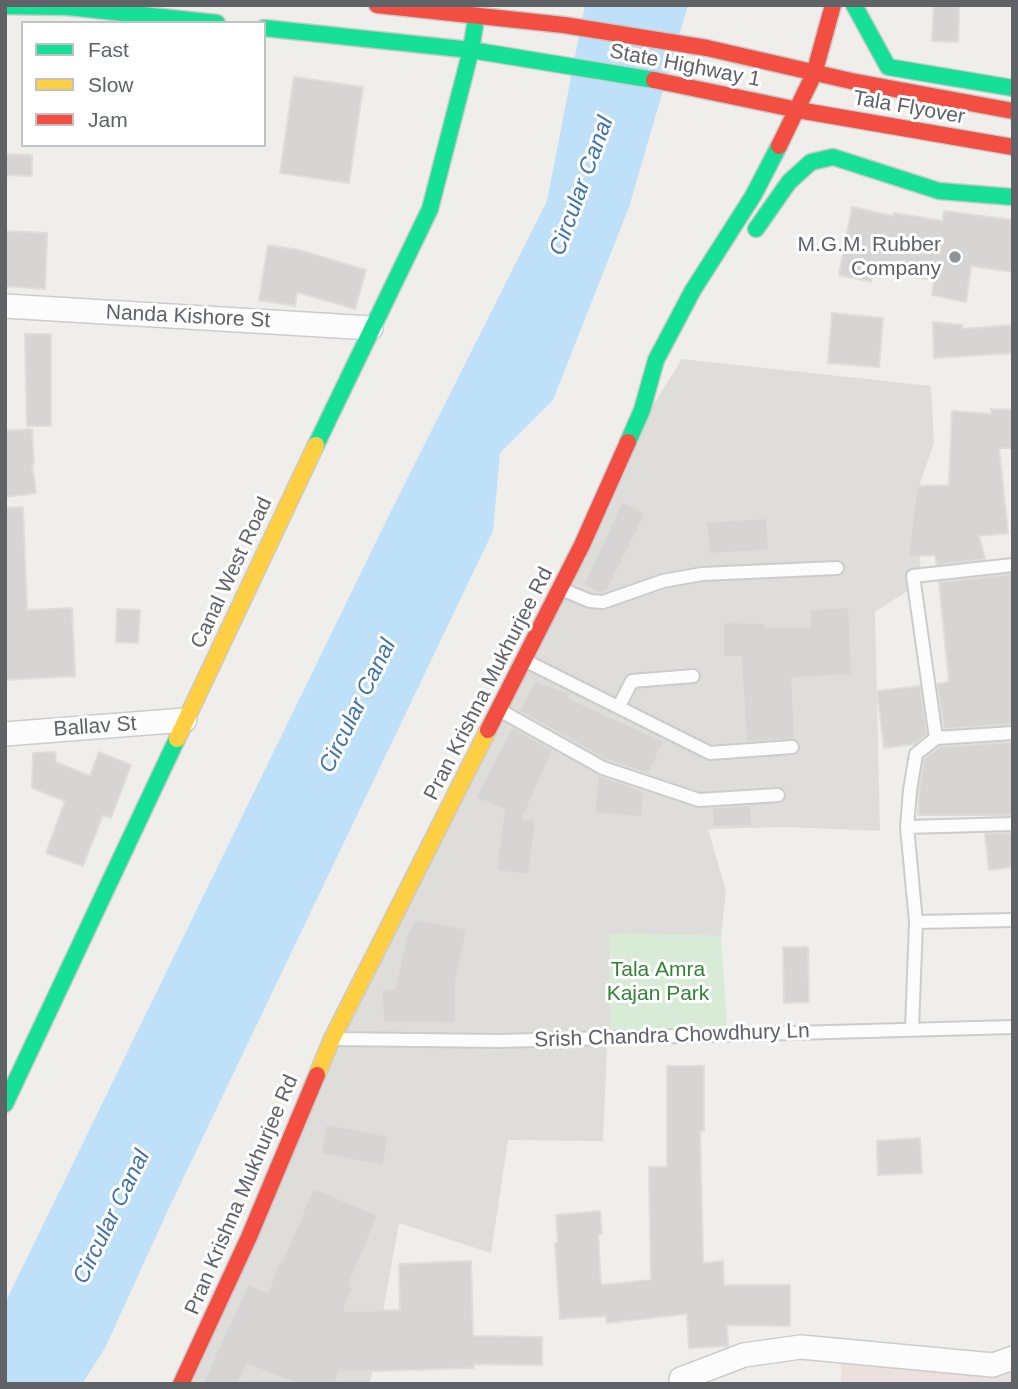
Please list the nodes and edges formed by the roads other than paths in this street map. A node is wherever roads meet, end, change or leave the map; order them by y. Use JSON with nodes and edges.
{"nodes":[{"id":1,"x":377,"y":5,"type":"edge"},
{"id":2,"x":833,"y":5,"type":"edge"},
{"id":3,"x":854,"y":5,"type":"edge"},
{"id":4,"x":5,"y":6,"type":"edge"},
{"id":5,"x":46,"y":6,"type":"edge"},
{"id":6,"x":477,"y":10,"type":"edge"},
{"id":7,"x":197,"y":21,"type":"edge"},
{"id":8,"x":266,"y":28,"type":"edge"},
{"id":9,"x":471,"y":50,"type":"junction"},
{"id":10,"x":814,"y":74,"type":"junction"},
{"id":11,"x":1013,"y":88,"type":"edge"},
{"id":12,"x":798,"y":110,"type":"junction"},
{"id":13,"x":1013,"y":111,"type":"edge"},
{"id":14,"x":1013,"y":147,"type":"edge"},
{"id":15,"x":1013,"y":197,"type":"edge"},
{"id":16,"x":745,"y":246,"type":"dead end"},
{"id":17,"x":721,"y":273,"type":"dead end"},
{"id":18,"x":693,"y":290,"type":"junction"},
{"id":19,"x":5,"y":306,"type":"edge"},
{"id":20,"x":371,"y":328,"type":"junction"},
{"id":21,"x":1013,"y":565,"type":"edge"},
{"id":22,"x":837,"y":568,"type":"dead end"},
{"id":23,"x":560,"y":589,"type":"junction"},
{"id":24,"x":524,"y":660,"type":"junction"},
{"id":25,"x":693,"y":676,"type":"dead end"},
{"id":26,"x":619,"y":706,"type":"junction"},
{"id":27,"x":499,"y":709,"type":"junction"},
{"id":28,"x":185,"y":720,"type":"junction"},
{"id":29,"x":1013,"y":733,"type":"edge"},
{"id":30,"x":5,"y":734,"type":"edge"},
{"id":31,"x":936,"y":738,"type":"junction"},
{"id":32,"x":792,"y":747,"type":"dead end"},
{"id":33,"x":778,"y":795,"type":"dead end"},
{"id":34,"x":1013,"y":824,"type":"edge"},
{"id":35,"x":907,"y":827,"type":"junction"},
{"id":36,"x":1013,"y":920,"type":"edge"},
{"id":37,"x":916,"y":922,"type":"junction"},
{"id":38,"x":1013,"y":1027,"type":"edge"},
{"id":39,"x":912,"y":1029,"type":"junction"},
{"id":40,"x":332,"y":1039,"type":"junction"},
{"id":41,"x":5,"y":1104,"type":"edge"},
{"id":42,"x":1013,"y":1358,"type":"edge"},
{"id":43,"x":181,"y":1384,"type":"edge"},
{"id":44,"x":681,"y":1384,"type":"edge"}],
"edges":[{"from":1,"to":6,"type":"main road","name":"State Highway 1"},
{"from":2,"to":10,"type":"main road","name":"Pran Krishna Mukhurjee Rd"},
{"from":3,"to":11,"type":"main road"},
{"from":4,"to":5,"type":"main road"},
{"from":5,"to":7,"type":"main road"},
{"from":6,"to":9,"type":"main road","name":"Canal West Road"},
{"from":6,"to":10,"type":"main road","name":"State Highway 1"},
{"from":8,"to":9,"type":"main road","name":"State Highway 1"},
{"from":9,"to":12,"type":"main road","name":"State Highway 1"},
{"from":9,"to":20,"type":"main road","name":"Canal West Road"},
{"from":10,"to":12,"type":"main road","name":"Pran Krishna Mukhurjee Rd"},
{"from":10,"to":13,"type":"main road","name":"Tala Flyover"},
{"from":12,"to":14,"type":"main road","name":"Tala Flyover"},
{"from":12,"to":18,"type":"main road","name":"Pran Krishna Mukhurjee Rd"},
{"from":15,"to":16,"type":"main road"},
{"from":17,"to":18,"type":"main road"},
{"from":18,"to":23,"type":"main road","name":"Pran Krishna Mukhurjee Rd"},
{"from":19,"to":20,"type":"street","name":"Nanda Kishore St"},
{"from":20,"to":28,"type":"main road","name":"Canal West Road"},
{"from":21,"to":31,"type":"lane"},
{"from":22,"to":23,"type":"lane"},
{"from":23,"to":24,"type":"main road","name":"Pran Krishna Mukhurjee Rd"},
{"from":24,"to":26,"type":"lane"},
{"from":24,"to":27,"type":"main road","name":"Pran Krishna Mukhurjee Rd"},
{"from":25,"to":26,"type":"lane"},
{"from":26,"to":32,"type":"lane"},
{"from":27,"to":33,"type":"lane"},
{"from":27,"to":40,"type":"main road","name":"Pran Krishna Mukhurjee Rd"},
{"from":28,"to":30,"type":"street","name":"Ballav St"},
{"from":28,"to":41,"type":"main road","name":"Canal West Road"},
{"from":29,"to":31,"type":"lane"},
{"from":31,"to":35,"type":"lane"},
{"from":34,"to":35,"type":"lane"},
{"from":35,"to":37,"type":"lane"},
{"from":36,"to":37,"type":"lane"},
{"from":37,"to":39,"type":"lane"},
{"from":38,"to":39,"type":"lane","name":"Srish Chandra Chowdhury Ln"},
{"from":39,"to":40,"type":"lane","name":"Srish Chandra Chowdhury Ln"},
{"from":40,"to":43,"type":"main road","name":"Pran Krishna Mukhurjee Rd"},
{"from":42,"to":44,"type":"street"}]}
